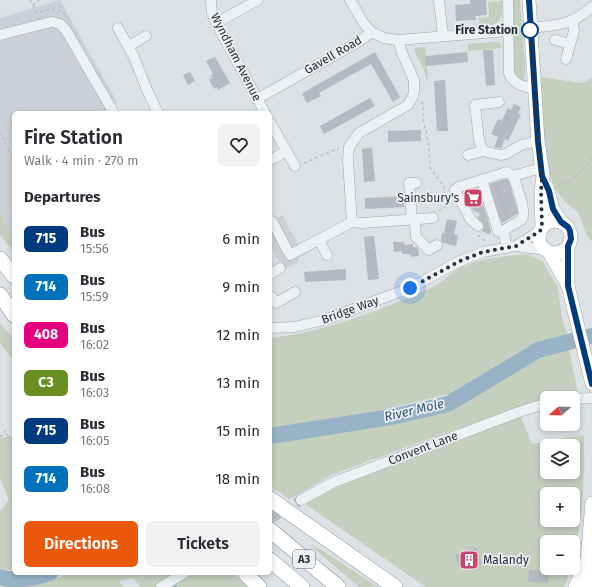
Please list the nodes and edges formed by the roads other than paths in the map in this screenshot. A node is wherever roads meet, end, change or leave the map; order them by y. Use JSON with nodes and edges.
{"nodes":[{"id":1,"x":211,"y":0,"type":"edge"},
{"id":2,"x":258,"y":0,"type":"edge"},
{"id":3,"x":350,"y":0,"type":"edge"},
{"id":4,"x":439,"y":0,"type":"edge"},
{"id":5,"x":508,"y":0,"type":"edge"},
{"id":6,"x":529,"y":0,"type":"edge"},
{"id":7,"x":592,"y":7,"type":"edge"},
{"id":8,"x":573,"y":21,"type":"junction"},
{"id":9,"x":216,"y":23,"type":"junction"},
{"id":10,"x":118,"y":28,"type":"dead end"},
{"id":11,"x":530,"y":28,"type":"junction"},
{"id":12,"x":508,"y":31,"type":"junction"},
{"id":13,"x":371,"y":32,"type":"junction"},
{"id":14,"x":0,"y":35,"type":"edge"},
{"id":15,"x":146,"y":36,"type":"dead end"},
{"id":16,"x":443,"y":36,"type":"junction"},
{"id":17,"x":398,"y":40,"type":"junction"},
{"id":18,"x":555,"y":40,"type":"dead end"},
{"id":19,"x":570,"y":44,"type":"junction"},
{"id":20,"x":129,"y":46,"type":"junction"},
{"id":21,"x":566,"y":59,"type":"dead end"},
{"id":22,"x":534,"y":88,"type":"junction"},
{"id":23,"x":257,"y":99,"type":"junction"},
{"id":24,"x":498,"y":102,"type":"dead end"},
{"id":25,"x":113,"y":111,"type":"edge"},
{"id":26,"x":157,"y":111,"type":"edge"},
{"id":27,"x":264,"y":111,"type":"edge"},
{"id":28,"x":272,"y":125,"type":"edge"},
{"id":29,"x":538,"y":141,"type":"junction"},
{"id":30,"x":287,"y":151,"type":"junction"},
{"id":31,"x":484,"y":151,"type":"junction"},
{"id":32,"x":468,"y":155,"type":"dead end"},
{"id":33,"x":272,"y":159,"type":"dead end"},
{"id":34,"x":295,"y":166,"type":"road end"},
{"id":35,"x":542,"y":172,"type":"junction"},
{"id":36,"x":482,"y":180,"type":"junction"},
{"id":37,"x":513,"y":182,"type":"junction"},
{"id":38,"x":416,"y":183,"type":"dead end"},
{"id":39,"x":433,"y":218,"type":"road end"},
{"id":40,"x":413,"y":220,"type":"junction"},
{"id":41,"x":272,"y":221,"type":"dead end"},
{"id":42,"x":352,"y":222,"type":"junction"},
{"id":43,"x":561,"y":222,"type":"junction"},
{"id":44,"x":477,"y":225,"type":"tunnel mouth"},
{"id":45,"x":541,"y":229,"type":"junction"},
{"id":46,"x":496,"y":230,"type":"junction"},
{"id":47,"x":319,"y":240,"type":"junction"},
{"id":48,"x":437,"y":245,"type":"dead end"},
{"id":49,"x":511,"y":246,"type":"junction"},
{"id":50,"x":568,"y":246,"type":"junction"},
{"id":51,"x":547,"y":251,"type":"junction"},
{"id":52,"x":327,"y":255,"type":"dead end"},
{"id":53,"x":0,"y":259,"type":"edge"},
{"id":54,"x":280,"y":268,"type":"dead end"},
{"id":55,"x":272,"y":273,"type":"edge"},
{"id":56,"x":12,"y":274,"type":"edge"},
{"id":57,"x":568,"y":286,"type":"junction"},
{"id":58,"x":295,"y":292,"type":"dead end"},
{"id":59,"x":0,"y":294,"type":"edge"},
{"id":60,"x":272,"y":297,"type":"dead end"},
{"id":61,"x":12,"y":307,"type":"edge"},
{"id":62,"x":12,"y":312,"type":"edge"},
{"id":63,"x":272,"y":328,"type":"edge"},
{"id":64,"x":592,"y":384,"type":"edge"},
{"id":65,"x":592,"y":398,"type":"edge"},
{"id":66,"x":580,"y":399,"type":"edge"},
{"id":67,"x":540,"y":405,"type":"edge"},
{"id":68,"x":272,"y":500,"type":"edge"},
{"id":69,"x":301,"y":500,"type":"tunnel mouth"},
{"id":70,"x":592,"y":502,"type":"edge"},
{"id":71,"x":272,"y":532,"type":"edge"},
{"id":72,"x":587,"y":560,"type":"junction"},
{"id":73,"x":272,"y":562,"type":"edge"},
{"id":74,"x":181,"y":575,"type":"edge"},
{"id":75,"x":247,"y":575,"type":"edge"},
{"id":76,"x":162,"y":587,"type":"edge"},
{"id":77,"x":259,"y":587,"type":"edge"},
{"id":78,"x":302,"y":587,"type":"edge"},
{"id":79,"x":338,"y":587,"type":"edge"},
{"id":80,"x":395,"y":587,"type":"edge"},
{"id":81,"x":575,"y":587,"type":"edge"},
{"id":82,"x":588,"y":587,"type":"edge"}],
"edges":[{"from":1,"to":9,"type":"street","name":"Wyndham Avenue"},
{"from":2,"to":9,"type":"street"},
{"from":3,"to":13,"type":"street"},
{"from":4,"to":16,"type":"street"},
{"from":5,"to":12,"type":"street"},
{"from":6,"to":11,"type":"main road"},
{"from":7,"to":8,"type":"street"},
{"from":8,"to":11,"type":"street"},
{"from":8,"to":19,"type":"street"},
{"from":9,"to":23,"type":"street","name":"Wyndham Avenue"},
{"from":10,"to":20,"type":"street"},
{"from":11,"to":22,"type":"main road"},
{"from":12,"to":16,"type":"street","name":"Gavell Road"},
{"from":12,"to":22,"type":"street"},
{"from":13,"to":17,"type":"street","name":"Gavell Road"},
{"from":13,"to":23,"type":"street","name":"Gavell Road"},
{"from":14,"to":25,"type":"street"},
{"from":15,"to":20,"type":"street"},
{"from":16,"to":17,"type":"street","name":"Gavell Road"},
{"from":17,"to":42,"type":"street"},
{"from":18,"to":19,"type":"street"},
{"from":19,"to":21,"type":"street"},
{"from":20,"to":26,"type":"street"},
{"from":22,"to":29,"type":"main road"},
{"from":23,"to":27,"type":"street","name":"Wyndham Avenue"},
{"from":24,"to":31,"type":"street"},
{"from":28,"to":30,"type":"street"},
{"from":29,"to":31,"type":"street"},
{"from":29,"to":35,"type":"main road"},
{"from":30,"to":33,"type":"street"},
{"from":30,"to":34,"type":"street"},
{"from":31,"to":32,"type":"street"},
{"from":35,"to":37,"type":"street"},
{"from":35,"to":43,"type":"main road"},
{"from":35,"to":45,"type":"main road"},
{"from":36,"to":37,"type":"street"},
{"from":36,"to":44,"type":"street"},
{"from":36,"to":46,"type":"street"},
{"from":37,"to":46,"type":"street"},
{"from":38,"to":40,"type":"street"},
{"from":39,"to":40,"type":"street"},
{"from":40,"to":42,"type":"street"},
{"from":40,"to":48,"type":"street"},
{"from":41,"to":47,"type":"street"},
{"from":42,"to":47,"type":"street"},
{"from":43,"to":45,"type":"main road"},
{"from":43,"to":50,"type":"main road"},
{"from":45,"to":49,"type":"street","name":"Bridge Way"},
{"from":45,"to":51,"type":"main road"},
{"from":46,"to":49,"type":"street"},
{"from":47,"to":52,"type":"street"},
{"from":49,"to":51,"type":"street","name":"Bridge Way"},
{"from":49,"to":63,"type":"street","name":"Bridge Way"},
{"from":50,"to":51,"type":"main road"},
{"from":50,"to":57,"type":"main road"},
{"from":51,"to":57,"type":"main road"},
{"from":53,"to":56,"type":"highway"},
{"from":54,"to":55,"type":"street"},
{"from":57,"to":64,"type":"main road"},
{"from":58,"to":60,"type":"street"},
{"from":59,"to":61,"type":"highway"},
{"from":59,"to":62,"type":"highway"},
{"from":65,"to":66,"type":"street"},
{"from":67,"to":69,"type":"street","name":"Convent Lane"},
{"from":68,"to":80,"type":"highway"},
{"from":70,"to":72,"type":"main road"},
{"from":71,"to":79,"type":"highway","number":"A3"},
{"from":72,"to":81,"type":"main road"},
{"from":72,"to":82,"type":"main road"},
{"from":73,"to":78,"type":"highway","number":"A3"},
{"from":74,"to":76,"type":"street"},
{"from":75,"to":77,"type":"highway"}]}
